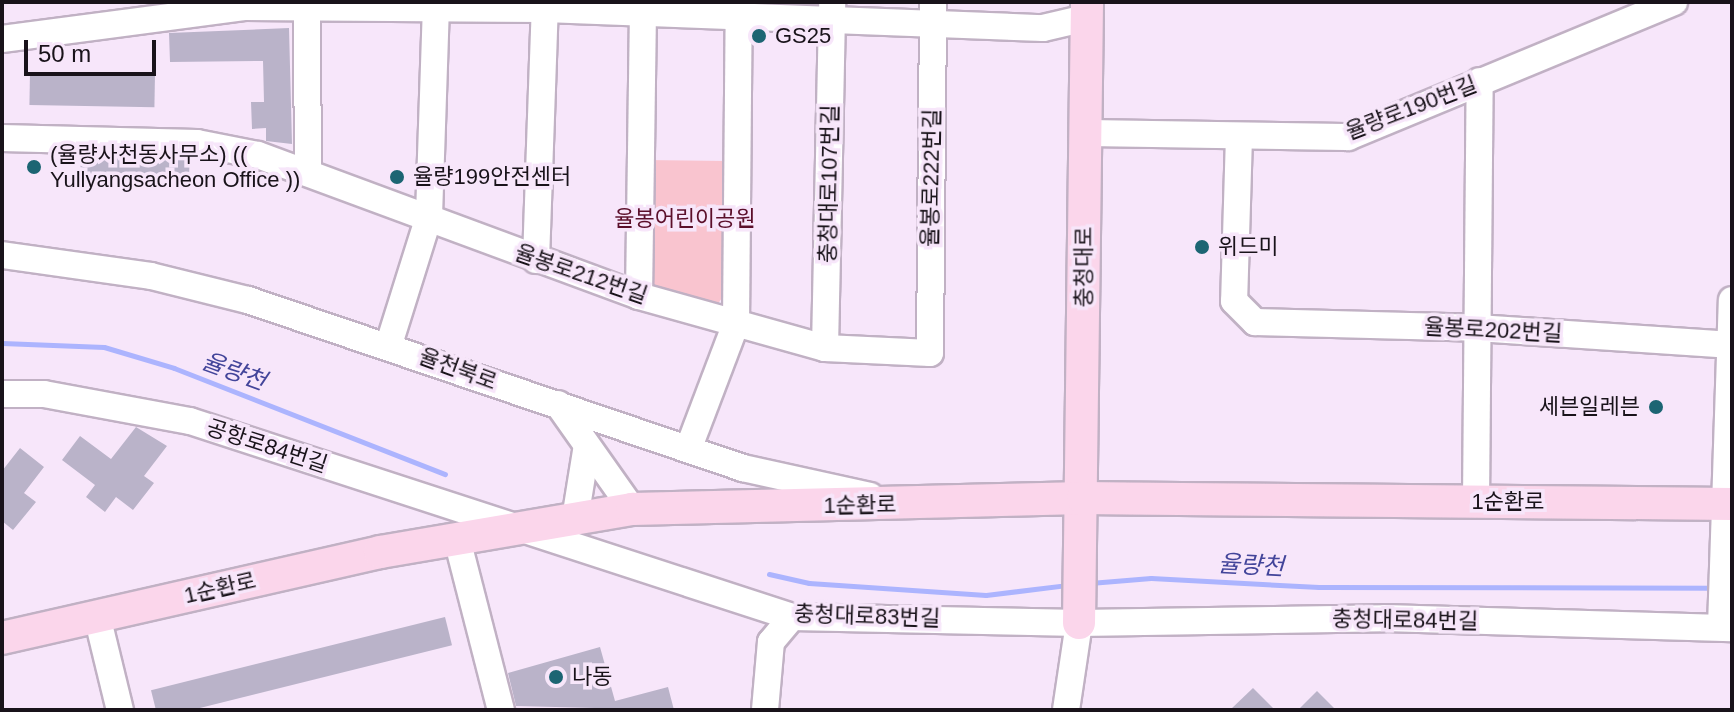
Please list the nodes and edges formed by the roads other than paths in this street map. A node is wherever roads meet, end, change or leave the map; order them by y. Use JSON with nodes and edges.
{"nodes":[{"id":1,"x":1674,"y":2,"type":"edge"},
{"id":2,"x":545,"y":5,"type":"edge"},
{"id":3,"x":436,"y":6,"type":"edge"},
{"id":4,"x":307,"y":8,"type":"junction"},
{"id":5,"x":643,"y":8,"type":"edge"},
{"id":6,"x":738,"y":9,"type":"edge"},
{"id":7,"x":1086,"y":10,"type":"edge"},
{"id":8,"x":832,"y":11,"type":"edge"},
{"id":9,"x":933,"y":12,"type":"edge"},
{"id":10,"x":2,"y":39,"type":"edge"},
{"id":11,"x":1480,"y":81,"type":"junction"},
{"id":12,"x":1085,"y":133,"type":"junction"},
{"id":13,"x":1239,"y":136,"type":"junction"},
{"id":14,"x":2,"y":138,"type":"edge"},
{"id":15,"x":308,"y":173,"type":"junction"},
{"id":16,"x":429,"y":216,"type":"junction"},
{"id":17,"x":2,"y":255,"type":"edge"},
{"id":18,"x":536,"y":260,"type":"junction"},
{"id":19,"x":639,"y":296,"type":"junction"},
{"id":20,"x":1732,"y":300,"type":"edge"},
{"id":21,"x":736,"y":323,"type":"junction"},
{"id":22,"x":1477,"y":328,"type":"junction"},
{"id":23,"x":389,"y":344,"type":"junction"},
{"id":24,"x":1731,"y":345,"type":"edge"},
{"id":25,"x":825,"y":348,"type":"junction"},
{"id":26,"x":2,"y":394,"type":"edge"},
{"id":27,"x":558,"y":404,"type":"junction"},
{"id":28,"x":689,"y":447,"type":"junction"},
{"id":29,"x":586,"y":451,"type":"junction"},
{"id":30,"x":1083,"y":498,"type":"junction"},
{"id":31,"x":1476,"y":502,"type":"junction"},
{"id":32,"x":1729,"y":504,"type":"edge"},
{"id":33,"x":909,"y":505,"type":"junction"},
{"id":34,"x":632,"y":509,"type":"junction"},
{"id":35,"x":575,"y":519,"type":"junction"},
{"id":36,"x":526,"y":527,"type":"junction"},
{"id":37,"x":457,"y":539,"type":"junction"},
{"id":38,"x":1079,"y":615,"type":"junction"},
{"id":39,"x":97,"y":616,"type":"junction"},
{"id":40,"x":792,"y":617,"type":"junction"},
{"id":41,"x":1727,"y":628,"type":"edge"},
{"id":42,"x":2,"y":638,"type":"edge"},
{"id":43,"x":120,"y":710,"type":"edge"},
{"id":44,"x":501,"y":710,"type":"edge"},
{"id":45,"x":763,"y":710,"type":"edge"},
{"id":46,"x":1066,"y":710,"type":"edge"}],
"edges":[{"from":1,"to":11,"type":"street","name":"율량로190번길"},
{"from":2,"to":3,"type":"street"},
{"from":2,"to":5,"type":"street"},
{"from":2,"to":18,"type":"street"},
{"from":3,"to":4,"type":"street"},
{"from":3,"to":16,"type":"street"},
{"from":4,"to":10,"type":"street"},
{"from":4,"to":15,"type":"street"},
{"from":5,"to":6,"type":"street"},
{"from":5,"to":19,"type":"street"},
{"from":6,"to":8,"type":"street"},
{"from":6,"to":21,"type":"street"},
{"from":7,"to":9,"type":"street"},
{"from":7,"to":12,"type":"main road","name":"충청대로"},
{"from":8,"to":9,"type":"street"},
{"from":8,"to":25,"type":"street","name":"충청대로107번길"},
{"from":9,"to":25,"type":"street","name":"율봉로222번길"},
{"from":11,"to":13,"type":"street","name":"율량로190번길"},
{"from":11,"to":22,"type":"street"},
{"from":12,"to":13,"type":"street","name":"율량로190번길"},
{"from":12,"to":30,"type":"main road","name":"충청대로"},
{"from":13,"to":22,"type":"street","name":"율봉로202번길"},
{"from":14,"to":15,"type":"street"},
{"from":15,"to":16,"type":"street"},
{"from":16,"to":18,"type":"street","name":"율봉로212번길"},
{"from":16,"to":23,"type":"street"},
{"from":17,"to":23,"type":"street","name":"율천북로"},
{"from":18,"to":19,"type":"street","name":"율봉로212번길"},
{"from":19,"to":21,"type":"street","name":"율봉로212번길"},
{"from":20,"to":24,"type":"street"},
{"from":21,"to":25,"type":"street"},
{"from":21,"to":28,"type":"street"},
{"from":22,"to":24,"type":"street","name":"율봉로202번길"},
{"from":22,"to":31,"type":"street"},
{"from":23,"to":27,"type":"street","name":"율천북로"},
{"from":24,"to":32,"type":"street"},
{"from":26,"to":36,"type":"street","name":"공항로84번길"},
{"from":27,"to":28,"type":"street","name":"율천북로"},
{"from":27,"to":29,"type":"street"},
{"from":28,"to":33,"type":"street","name":"율천북로"},
{"from":29,"to":34,"type":"street"},
{"from":29,"to":35,"type":"street"},
{"from":30,"to":31,"type":"main road","name":"1순환로"},
{"from":30,"to":33,"type":"main road","name":"1순환로"},
{"from":30,"to":38,"type":"main road","name":"충청대로"},
{"from":31,"to":32,"type":"main road","name":"1순환로"},
{"from":32,"to":41,"type":"street"},
{"from":33,"to":34,"type":"main road","name":"1순환로"},
{"from":34,"to":35,"type":"main road","name":"1순환로"},
{"from":35,"to":36,"type":"main road","name":"1순환로"},
{"from":36,"to":37,"type":"main road","name":"1순환로"},
{"from":36,"to":40,"type":"street","name":"충청대로83번길"},
{"from":37,"to":39,"type":"main road","name":"1순환로"},
{"from":37,"to":44,"type":"street"},
{"from":38,"to":40,"type":"street","name":"충청대로83번길"},
{"from":38,"to":41,"type":"street","name":"충청대로84번길"},
{"from":38,"to":46,"type":"street"},
{"from":39,"to":42,"type":"main road","name":"1순환로"},
{"from":39,"to":43,"type":"street"},
{"from":40,"to":45,"type":"street"}]}
